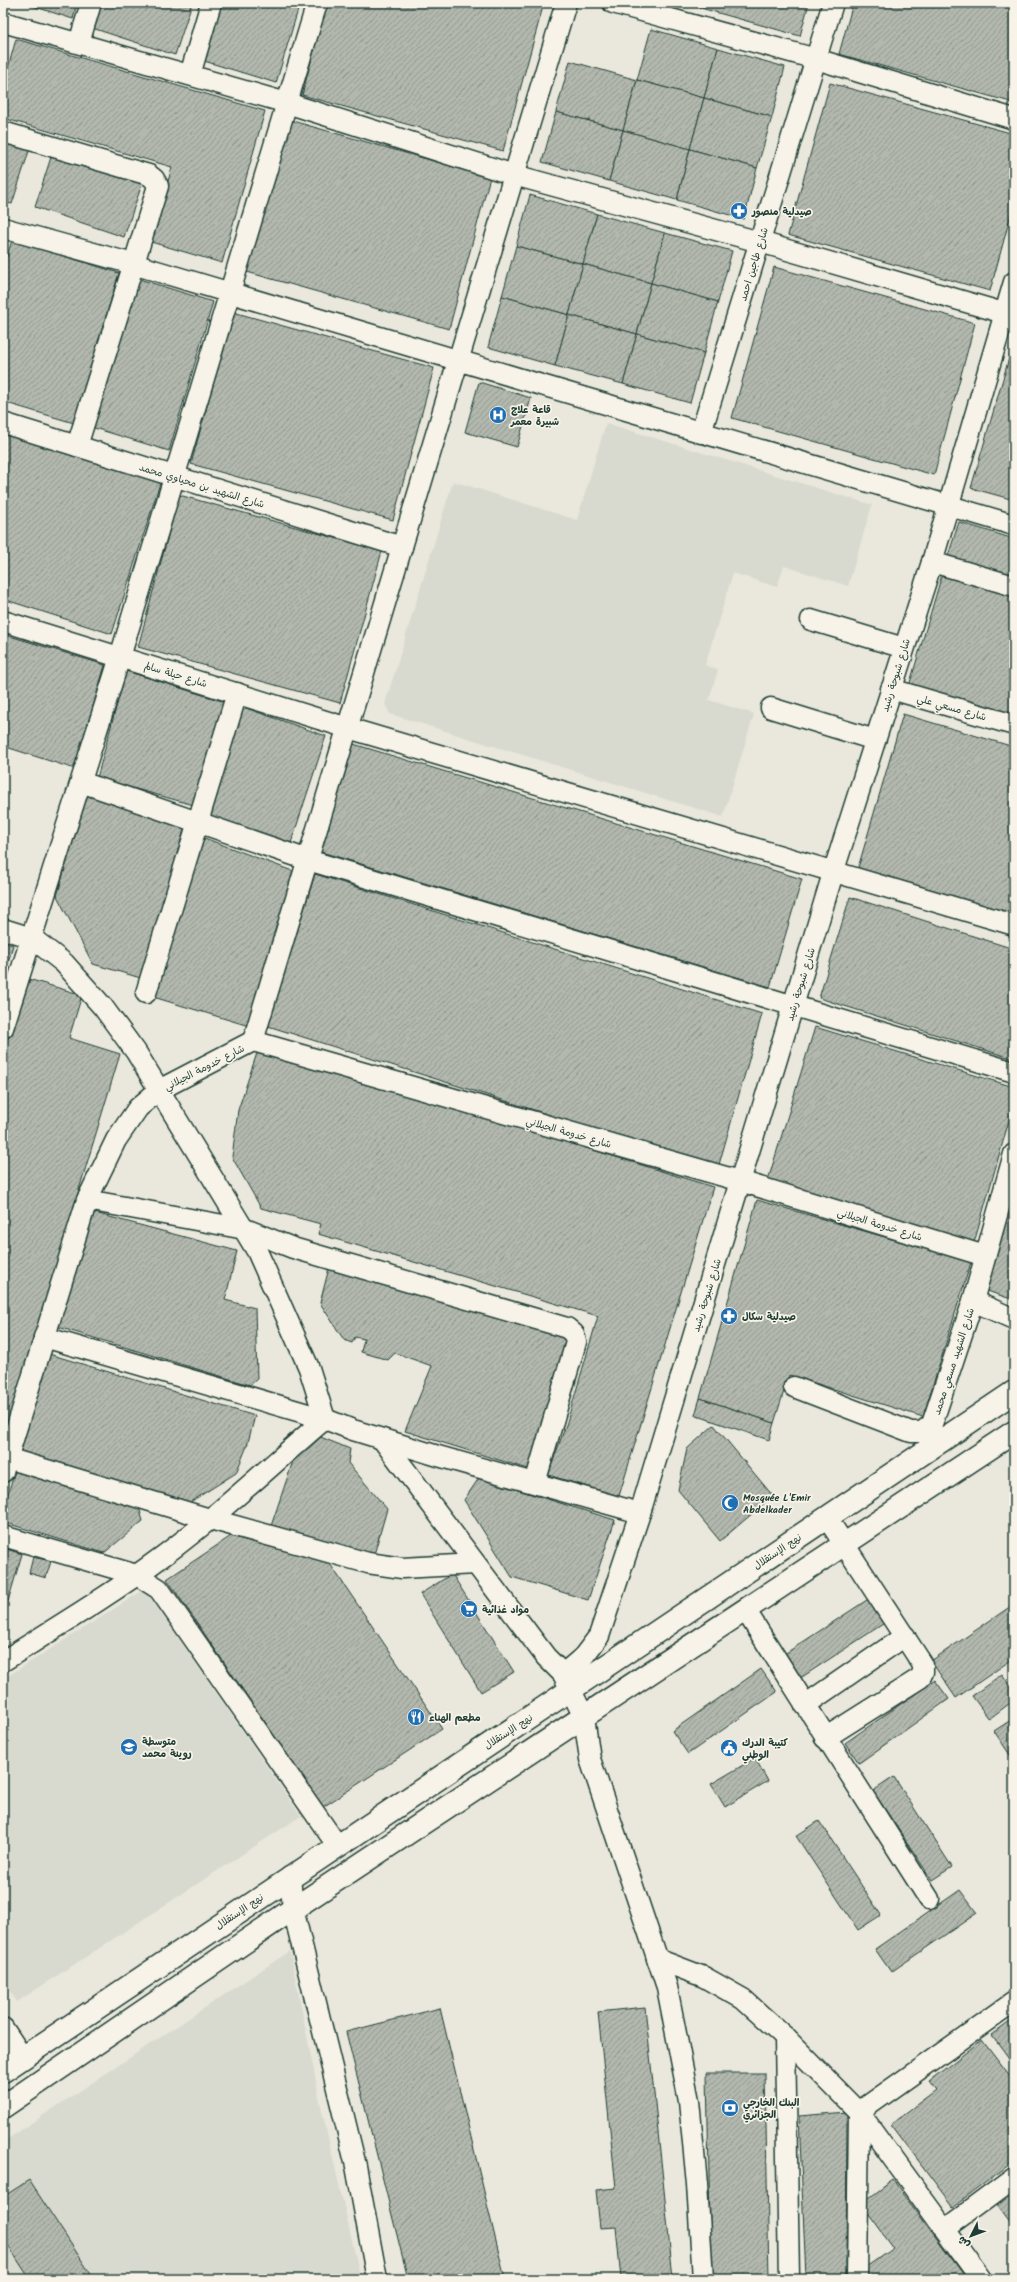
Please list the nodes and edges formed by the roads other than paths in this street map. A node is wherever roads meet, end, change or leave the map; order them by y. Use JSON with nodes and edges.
{"nodes":[{"id":1,"x":91,"y":3,"type":"edge"},
{"id":2,"x":211,"y":3,"type":"edge"},
{"id":3,"x":317,"y":3,"type":"edge"},
{"id":4,"x":566,"y":3,"type":"edge"},
{"id":5,"x":613,"y":3,"type":"edge"},
{"id":6,"x":833,"y":3,"type":"edge"},
{"id":7,"x":3,"y":22,"type":"edge"},
{"id":8,"x":79,"y":43,"type":"junction"},
{"id":9,"x":816,"y":59,"type":"junction"},
{"id":10,"x":190,"y":75,"type":"junction"},
{"id":11,"x":287,"y":103,"type":"junction"},
{"id":12,"x":1014,"y":119,"type":"edge"},
{"id":13,"x":3,"y":132,"type":"edge"},
{"id":14,"x":514,"y":175,"type":"junction"},
{"id":15,"x":3,"y":228,"type":"edge"},
{"id":16,"x":760,"y":242,"type":"junction"},
{"id":17,"x":133,"y":264,"type":"junction"},
{"id":18,"x":1014,"y":282,"type":"edge"},
{"id":19,"x":229,"y":292,"type":"junction"},
{"id":20,"x":1010,"y":314,"type":"edge"},
{"id":21,"x":458,"y":361,"type":"junction"},
{"id":22,"x":3,"y":423,"type":"edge"},
{"id":23,"x":701,"y":433,"type":"junction"},
{"id":24,"x":77,"y":446,"type":"junction"},
{"id":25,"x":174,"y":477,"type":"junction"},
{"id":26,"x":947,"y":506,"type":"junction"},
{"id":27,"x":1014,"y":525,"type":"edge"},
{"id":28,"x":402,"y":547,"type":"junction"},
{"id":29,"x":932,"y":562,"type":"junction"},
{"id":30,"x":1014,"y":586,"type":"edge"},
{"id":31,"x":812,"y":620,"type":"dead end"},
{"id":32,"x":3,"y":622,"type":"edge"},
{"id":33,"x":904,"y":648,"type":"junction"},
{"id":34,"x":120,"y":657,"type":"junction"},
{"id":35,"x":891,"y":689,"type":"junction"},
{"id":36,"x":237,"y":693,"type":"junction"},
{"id":37,"x":770,"y":708,"type":"dead end"},
{"id":38,"x":1014,"y":725,"type":"edge"},
{"id":39,"x":348,"y":728,"type":"junction"},
{"id":40,"x":875,"y":740,"type":"junction"},
{"id":41,"x":81,"y":782,"type":"junction"},
{"id":42,"x":198,"y":822,"type":"junction"},
{"id":43,"x":308,"y":860,"type":"junction"},
{"id":44,"x":834,"y":870,"type":"junction"},
{"id":45,"x":1014,"y":924,"type":"edge"},
{"id":46,"x":3,"y":929,"type":"edge"},
{"id":47,"x":32,"y":938,"type":"junction"},
{"id":48,"x":146,"y":993,"type":"dead end"},
{"id":49,"x":793,"y":1006,"type":"junction"},
{"id":50,"x":3,"y":1028,"type":"edge"},
{"id":51,"x":254,"y":1041,"type":"junction"},
{"id":52,"x":1014,"y":1072,"type":"edge"},
{"id":53,"x":159,"y":1090,"type":"junction"},
{"id":54,"x":1014,"y":1154,"type":"edge"},
{"id":55,"x":740,"y":1181,"type":"junction"},
{"id":56,"x":87,"y":1200,"type":"junction"},
{"id":57,"x":244,"y":1229,"type":"junction"},
{"id":58,"x":985,"y":1256,"type":"junction"},
{"id":59,"x":973,"y":1301,"type":"junction"},
{"id":60,"x":1014,"y":1319,"type":"edge"},
{"id":61,"x":44,"y":1337,"type":"junction"},
{"id":62,"x":794,"y":1387,"type":"dead end"},
{"id":63,"x":1014,"y":1392,"type":"edge"},
{"id":64,"x":325,"y":1419,"type":"junction"},
{"id":65,"x":1014,"y":1432,"type":"edge"},
{"id":66,"x":382,"y":1438,"type":"junction"},
{"id":67,"x":5,"y":1465,"type":"edge"},
{"id":68,"x":535,"y":1483,"type":"junction"},
{"id":69,"x":640,"y":1513,"type":"junction"},
{"id":70,"x":827,"y":1518,"type":"junction"},
{"id":71,"x":210,"y":1519,"type":"junction"},
{"id":72,"x":3,"y":1536,"type":"edge"},
{"id":73,"x":845,"y":1546,"type":"junction"},
{"id":74,"x":475,"y":1564,"type":"junction"},
{"id":75,"x":137,"y":1575,"type":"junction"},
{"id":76,"x":746,"y":1611,"type":"junction"},
{"id":77,"x":905,"y":1636,"type":"junction"},
{"id":78,"x":3,"y":1661,"type":"edge"},
{"id":79,"x":568,"y":1682,"type":"junction"},
{"id":80,"x":805,"y":1705,"type":"junction"},
{"id":81,"x":584,"y":1717,"type":"junction"},
{"id":82,"x":825,"y":1738,"type":"junction"},
{"id":83,"x":337,"y":1845,"type":"junction"},
{"id":84,"x":290,"y":1877,"type":"junction"},
{"id":85,"x":929,"y":1899,"type":"dead end"},
{"id":86,"x":292,"y":1909,"type":"junction"},
{"id":87,"x":657,"y":1959,"type":"junction"},
{"id":88,"x":1014,"y":2002,"type":"edge"},
{"id":89,"x":3,"y":2028,"type":"edge"},
{"id":90,"x":785,"y":2037,"type":"junction"},
{"id":91,"x":22,"y":2058,"type":"junction"},
{"id":92,"x":3,"y":2071,"type":"edge"},
{"id":93,"x":3,"y":2106,"type":"edge"},
{"id":94,"x":859,"y":2112,"type":"junction"},
{"id":95,"x":1014,"y":2178,"type":"edge"},
{"id":96,"x":944,"y":2229,"type":"junction"},
{"id":97,"x":378,"y":2279,"type":"edge"},
{"id":98,"x":703,"y":2279,"type":"edge"},
{"id":99,"x":789,"y":2279,"type":"edge"},
{"id":100,"x":857,"y":2279,"type":"edge"},
{"id":101,"x":980,"y":2279,"type":"edge"}],
"edges":[{"from":1,"to":8,"type":"street"},
{"from":2,"to":10,"type":"street"},
{"from":3,"to":11,"type":"street"},
{"from":4,"to":14,"type":"street"},
{"from":5,"to":9,"type":"street"},
{"from":6,"to":9,"type":"street","name":"شارع طاجين احمد"},
{"from":7,"to":8,"type":"street"},
{"from":8,"to":10,"type":"street"},
{"from":9,"to":12,"type":"street"},
{"from":9,"to":16,"type":"street","name":"شارع طاجين احمد"},
{"from":10,"to":11,"type":"street"},
{"from":11,"to":14,"type":"street"},
{"from":11,"to":19,"type":"street"},
{"from":13,"to":17,"type":"street"},
{"from":14,"to":16,"type":"street"},
{"from":14,"to":21,"type":"street"},
{"from":15,"to":17,"type":"street"},
{"from":16,"to":20,"type":"street"},
{"from":16,"to":23,"type":"street","name":"شارع طاجين احمد"},
{"from":17,"to":19,"type":"street"},
{"from":17,"to":24,"type":"street"},
{"from":18,"to":20,"type":"street","name":"شارع شبوحة رشيد"},
{"from":19,"to":21,"type":"street"},
{"from":19,"to":25,"type":"street"},
{"from":20,"to":26,"type":"street","name":"شارع شبوحة رشيد"},
{"from":21,"to":23,"type":"street"},
{"from":21,"to":28,"type":"street"},
{"from":22,"to":24,"type":"street","name":"شارع الشهيد بن محياوي محمد"},
{"from":23,"to":26,"type":"street"},
{"from":24,"to":25,"type":"street","name":"شارع الشهيد بن محياوي محمد"},
{"from":25,"to":28,"type":"street","name":"شارع الشهيد بن محياوي محمد"},
{"from":25,"to":34,"type":"street"},
{"from":26,"to":27,"type":"street"},
{"from":26,"to":29,"type":"street","name":"شارع شبوحة رشيد"},
{"from":28,"to":39,"type":"street"},
{"from":29,"to":30,"type":"street"},
{"from":29,"to":33,"type":"street","name":"شارع شبوحة رشيد"},
{"from":31,"to":33,"type":"street"},
{"from":32,"to":34,"type":"street","name":"شارع حيلة سالم"},
{"from":33,"to":35,"type":"street","name":"شارع شبوحة رشيد"},
{"from":34,"to":36,"type":"street","name":"شارع حيلة سالم"},
{"from":34,"to":41,"type":"street"},
{"from":35,"to":38,"type":"street","name":"شارع مسعي علي"},
{"from":35,"to":40,"type":"street","name":"شارع شبوحة رشيد"},
{"from":36,"to":39,"type":"street","name":"شارع حيلة سالم"},
{"from":36,"to":42,"type":"street"},
{"from":37,"to":40,"type":"street"},
{"from":39,"to":43,"type":"street"},
{"from":39,"to":44,"type":"street","name":"شارع حيلة سالم"},
{"from":40,"to":44,"type":"street","name":"شارع شبوحة رشيد"},
{"from":41,"to":42,"type":"street"},
{"from":41,"to":47,"type":"street"},
{"from":42,"to":43,"type":"street"},
{"from":42,"to":48,"type":"street"},
{"from":43,"to":49,"type":"street"},
{"from":43,"to":51,"type":"street"},
{"from":44,"to":45,"type":"street","name":"شارع حيلة سالم"},
{"from":44,"to":49,"type":"street","name":"شارع شبوحة رشيد"},
{"from":46,"to":47,"type":"street"},
{"from":47,"to":50,"type":"street"},
{"from":47,"to":53,"type":"street"},
{"from":49,"to":52,"type":"street"},
{"from":49,"to":55,"type":"street","name":"شارع شبوحة رشيد"},
{"from":51,"to":53,"type":"street","name":"شارع خدومة الجيلاني"},
{"from":51,"to":55,"type":"street","name":"شارع خدومة الجيلاني"},
{"from":53,"to":56,"type":"street","name":"شارع خدومة الجيلاني"},
{"from":53,"to":57,"type":"street"},
{"from":54,"to":58,"type":"street","name":"شارع الشهيد مسعي محمد"},
{"from":55,"to":58,"type":"street","name":"شارع خدومة الجيلاني"},
{"from":55,"to":69,"type":"street","name":"شارع شبوحة رشيد"},
{"from":56,"to":57,"type":"street"},
{"from":56,"to":61,"type":"street","name":"شارع خدومة الجيلاني"},
{"from":57,"to":64,"type":"street"},
{"from":57,"to":68,"type":"street"},
{"from":58,"to":59,"type":"street","name":"شارع الشهيد مسعي محمد"},
{"from":59,"to":60,"type":"street"},
{"from":59,"to":62,"type":"street","name":"شارع الشهيد مسعي محمد"},
{"from":61,"to":64,"type":"street"},
{"from":61,"to":67,"type":"street","name":"شارع خدومة الجيلاني"},
{"from":63,"to":70,"type":"main road","name":"نهج الإستقلال"},
{"from":64,"to":66,"type":"street"},
{"from":64,"to":71,"type":"street"},
{"from":65,"to":73,"type":"main road"},
{"from":66,"to":68,"type":"street"},
{"from":66,"to":74,"type":"street"},
{"from":67,"to":71,"type":"street"},
{"from":68,"to":69,"type":"street"},
{"from":69,"to":79,"type":"street","name":"شارع شبوحة رشيد"},
{"from":70,"to":73,"type":"street"},
{"from":70,"to":79,"type":"main road","name":"نهج الإستقلال"},
{"from":71,"to":74,"type":"street"},
{"from":71,"to":75,"type":"street"},
{"from":72,"to":75,"type":"street"},
{"from":73,"to":76,"type":"main road"},
{"from":73,"to":77,"type":"street"},
{"from":74,"to":79,"type":"street"},
{"from":75,"to":78,"type":"street"},
{"from":75,"to":83,"type":"street"},
{"from":76,"to":80,"type":"street"},
{"from":76,"to":81,"type":"main road"},
{"from":77,"to":80,"type":"street"},
{"from":77,"to":82,"type":"street"},
{"from":79,"to":81,"type":"street"},
{"from":79,"to":83,"type":"main road","name":"نهج الإستقلال"},
{"from":80,"to":82,"type":"street"},
{"from":81,"to":86,"type":"main road"},
{"from":81,"to":87,"type":"street"},
{"from":82,"to":85,"type":"street"},
{"from":83,"to":84,"type":"main road","name":"نهج الإستقلال"},
{"from":84,"to":86,"type":"street"},
{"from":84,"to":91,"type":"main road","name":"نهج الإستقلال"},
{"from":86,"to":93,"type":"main road"},
{"from":86,"to":97,"type":"street"},
{"from":87,"to":90,"type":"street"},
{"from":87,"to":98,"type":"street"},
{"from":88,"to":94,"type":"street"},
{"from":89,"to":91,"type":"street"},
{"from":90,"to":94,"type":"street"},
{"from":90,"to":99,"type":"street"},
{"from":91,"to":92,"type":"main road","name":"نهج الإستقلال"},
{"from":94,"to":96,"type":"street"},
{"from":94,"to":100,"type":"street"},
{"from":95,"to":96,"type":"street"},
{"from":96,"to":101,"type":"street"}]}
